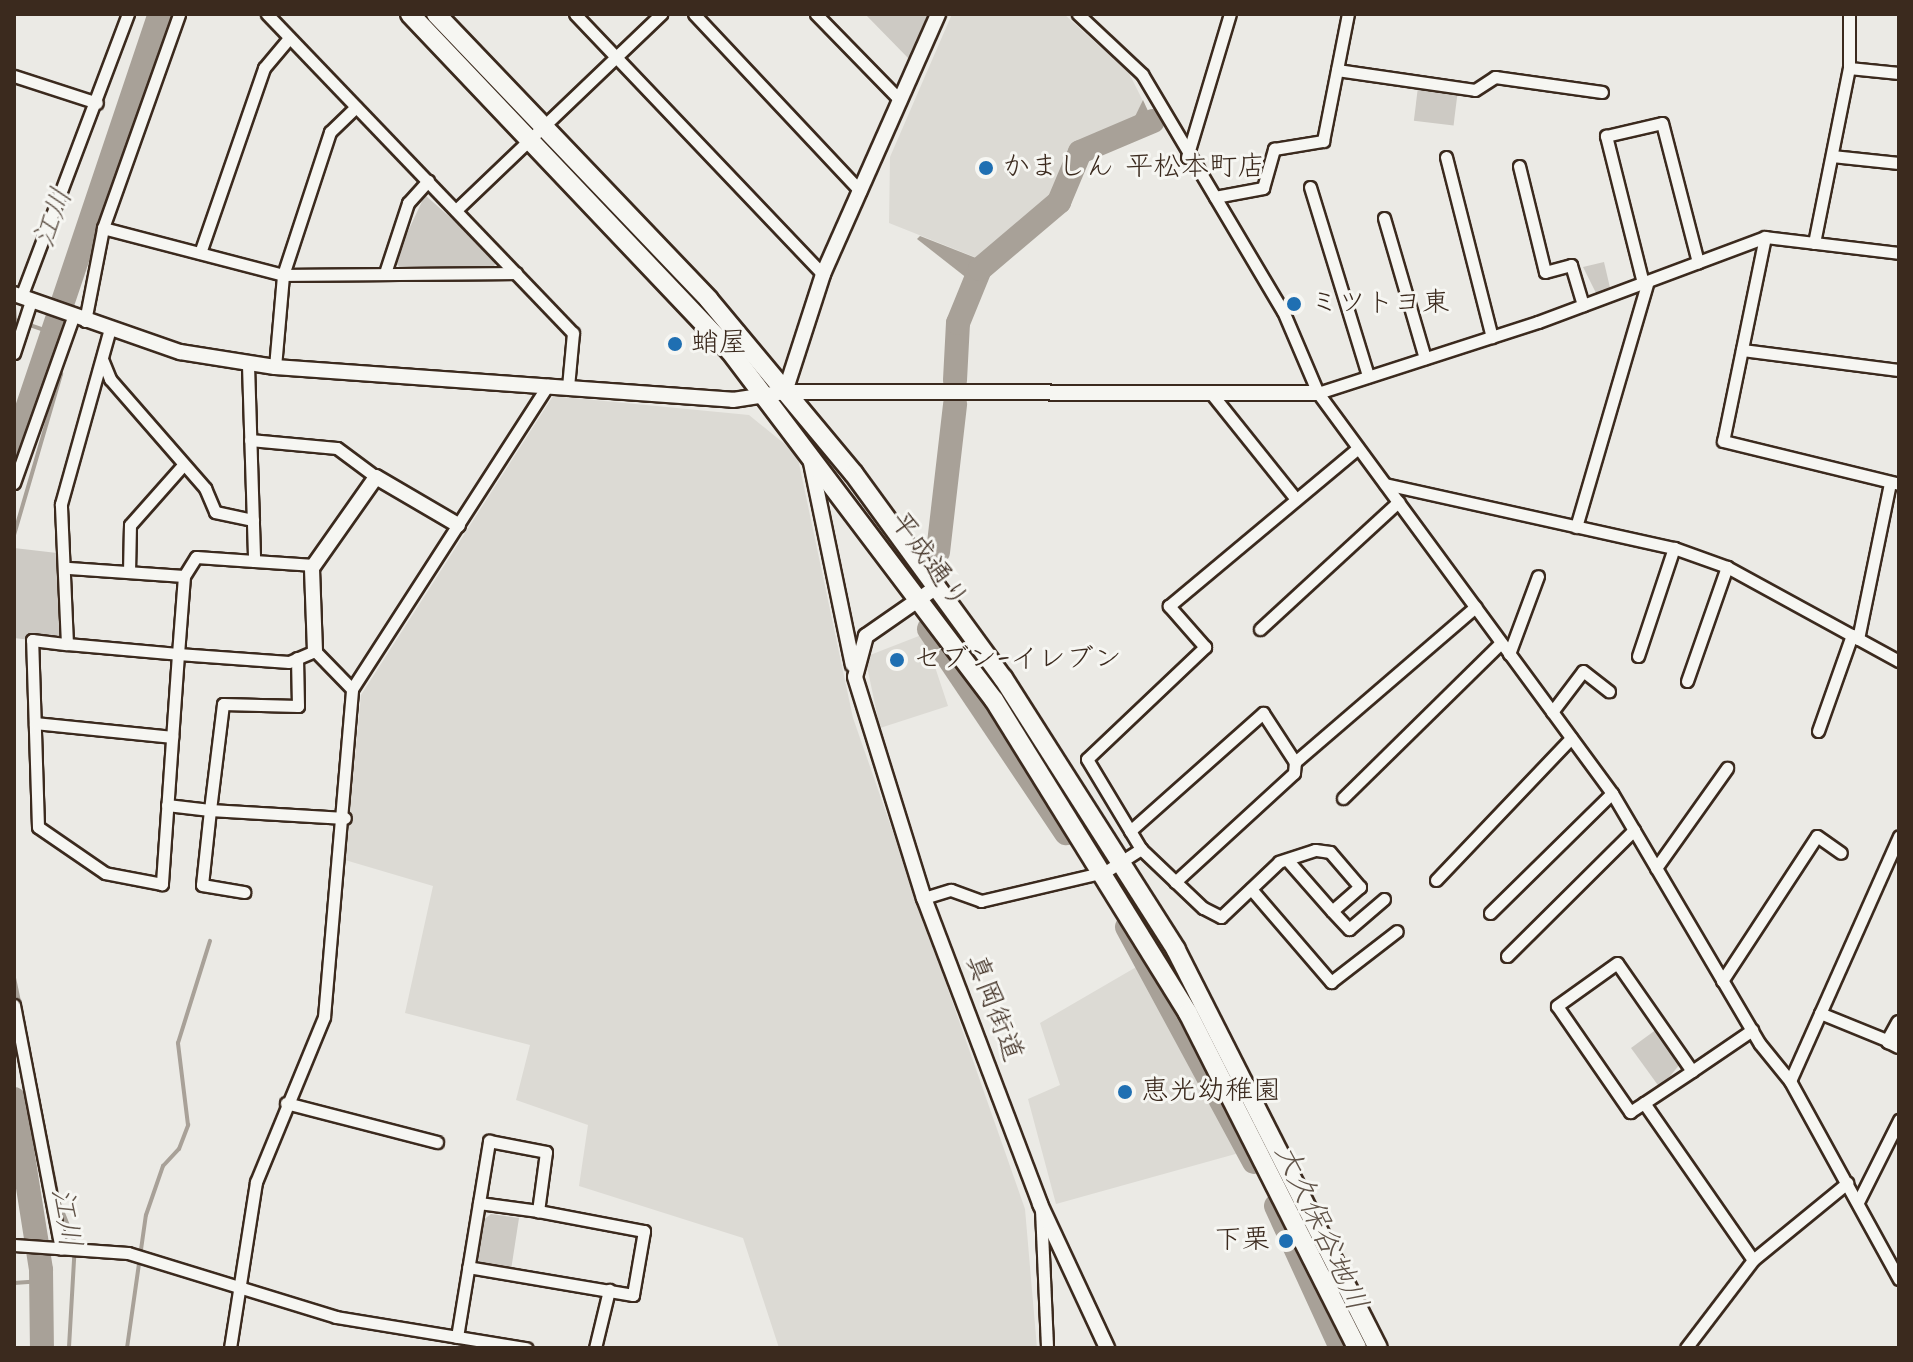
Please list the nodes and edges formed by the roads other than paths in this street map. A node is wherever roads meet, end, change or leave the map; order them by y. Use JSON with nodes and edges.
{"nodes":[{"id":1,"x":128,"y":14,"type":"edge"},
{"id":2,"x":179,"y":14,"type":"edge"},
{"id":3,"x":267,"y":14,"type":"edge"},
{"id":4,"x":410,"y":14,"type":"edge"},
{"id":5,"x":436,"y":14,"type":"edge"},
{"id":6,"x":575,"y":14,"type":"edge"},
{"id":7,"x":661,"y":14,"type":"edge"},
{"id":8,"x":694,"y":14,"type":"edge"},
{"id":9,"x":816,"y":14,"type":"edge"},
{"id":10,"x":938,"y":14,"type":"edge"},
{"id":11,"x":1078,"y":14,"type":"edge"},
{"id":12,"x":1230,"y":14,"type":"edge"},
{"id":13,"x":1348,"y":14,"type":"edge"},
{"id":14,"x":1849,"y":14,"type":"edge"},
{"id":15,"x":289,"y":38,"type":"junction"},
{"id":16,"x":616,"y":57,"type":"junction"},
{"id":17,"x":1849,"y":68,"type":"junction"},
{"id":18,"x":1337,"y":70,"type":"junction"},
{"id":19,"x":1899,"y":73,"type":"edge"},
{"id":20,"x":14,"y":76,"type":"edge"},
{"id":21,"x":1602,"y":92,"type":"dead end"},
{"id":22,"x":900,"y":100,"type":"junction"},
{"id":23,"x":97,"y":103,"type":"junction"},
{"id":24,"x":356,"y":107,"type":"junction"},
{"id":25,"x":544,"y":124,"type":"junction"},
{"id":26,"x":531,"y":138,"type":"junction"},
{"id":27,"x":1832,"y":156,"type":"junction"},
{"id":28,"x":1187,"y":157,"type":"junction"},
{"id":29,"x":1446,"y":157,"type":"dead end"},
{"id":30,"x":1899,"y":163,"type":"edge"},
{"id":31,"x":1519,"y":166,"type":"dead end"},
{"id":32,"x":428,"y":181,"type":"junction"},
{"id":33,"x":1310,"y":187,"type":"dead end"},
{"id":34,"x":860,"y":191,"type":"junction"},
{"id":35,"x":1215,"y":197,"type":"junction"},
{"id":36,"x":456,"y":210,"type":"junction"},
{"id":37,"x":1384,"y":218,"type":"dead end"},
{"id":38,"x":103,"y":228,"type":"junction"},
{"id":39,"x":1765,"y":237,"type":"junction"},
{"id":40,"x":1814,"y":243,"type":"junction"},
{"id":41,"x":200,"y":253,"type":"junction"},
{"id":42,"x":1899,"y":253,"type":"edge"},
{"id":43,"x":1698,"y":262,"type":"junction"},
{"id":44,"x":385,"y":273,"type":"junction"},
{"id":45,"x":516,"y":273,"type":"junction"},
{"id":46,"x":823,"y":274,"type":"junction"},
{"id":47,"x":283,"y":275,"type":"junction"},
{"id":48,"x":1646,"y":282,"type":"junction"},
{"id":49,"x":25,"y":298,"type":"edge"},
{"id":50,"x":1583,"y":305,"type":"junction"},
{"id":51,"x":76,"y":317,"type":"junction"},
{"id":52,"x":110,"y":328,"type":"junction"},
{"id":53,"x":1492,"y":337,"type":"junction"},
{"id":54,"x":1742,"y":350,"type":"junction"},
{"id":55,"x":14,"y":353,"type":"edge"},
{"id":56,"x":102,"y":358,"type":"junction"},
{"id":57,"x":1425,"y":358,"type":"junction"},
{"id":58,"x":248,"y":365,"type":"junction"},
{"id":59,"x":275,"y":367,"type":"junction"},
{"id":60,"x":1899,"y":370,"type":"edge"},
{"id":61,"x":1368,"y":376,"type":"junction"},
{"id":62,"x":548,"y":385,"type":"junction"},
{"id":63,"x":568,"y":387,"type":"junction"},
{"id":64,"x":1211,"y":393,"type":"junction"},
{"id":65,"x":1318,"y":393,"type":"junction"},
{"id":66,"x":777,"y":395,"type":"junction"},
{"id":67,"x":250,"y":440,"type":"junction"},
{"id":68,"x":1358,"y":448,"type":"junction"},
{"id":69,"x":809,"y":450,"type":"junction"},
{"id":70,"x":183,"y":465,"type":"junction"},
{"id":71,"x":376,"y":477,"type":"junction"},
{"id":72,"x":14,"y":483,"type":"edge"},
{"id":73,"x":1385,"y":484,"type":"junction"},
{"id":74,"x":1894,"y":484,"type":"edge"},
{"id":75,"x":1295,"y":498,"type":"junction"},
{"id":76,"x":1398,"y":502,"type":"junction"},
{"id":77,"x":253,"y":520,"type":"junction"},
{"id":78,"x":458,"y":525,"type":"junction"},
{"id":79,"x":1576,"y":527,"type":"junction"},
{"id":80,"x":1674,"y":548,"type":"junction"},
{"id":81,"x":254,"y":561,"type":"junction"},
{"id":82,"x":314,"y":565,"type":"junction"},
{"id":83,"x":1727,"y":567,"type":"junction"},
{"id":84,"x":69,"y":568,"type":"junction"},
{"id":85,"x":129,"y":572,"type":"junction"},
{"id":86,"x":184,"y":576,"type":"junction"},
{"id":87,"x":1538,"y":576,"type":"dead end"},
{"id":88,"x":938,"y":586,"type":"junction"},
{"id":89,"x":921,"y":598,"type":"junction"},
{"id":90,"x":1475,"y":607,"type":"junction"},
{"id":91,"x":1260,"y":629,"type":"dead end"},
{"id":92,"x":1855,"y":637,"type":"junction"},
{"id":93,"x":1501,"y":643,"type":"junction"},
{"id":94,"x":67,"y":644,"type":"junction"},
{"id":95,"x":315,"y":651,"type":"junction"},
{"id":96,"x":178,"y":654,"type":"junction"},
{"id":97,"x":1509,"y":654,"type":"junction"},
{"id":98,"x":1638,"y":656,"type":"dead end"},
{"id":99,"x":297,"y":658,"type":"junction"},
{"id":100,"x":1899,"y":661,"type":"edge"},
{"id":101,"x":855,"y":677,"type":"junction"},
{"id":102,"x":1687,"y":681,"type":"dead end"},
{"id":103,"x":352,"y":689,"type":"junction"},
{"id":104,"x":1609,"y":691,"type":"dead end"},
{"id":105,"x":1552,"y":712,"type":"junction"},
{"id":106,"x":35,"y":723,"type":"junction"},
{"id":107,"x":1818,"y":731,"type":"dead end"},
{"id":108,"x":172,"y":737,"type":"junction"},
{"id":109,"x":1571,"y":738,"type":"junction"},
{"id":110,"x":1295,"y":762,"type":"junction"},
{"id":111,"x":1727,"y":768,"type":"dead end"},
{"id":112,"x":1612,"y":793,"type":"junction"},
{"id":113,"x":1343,"y":798,"type":"dead end"},
{"id":114,"x":167,"y":805,"type":"junction"},
{"id":115,"x":210,"y":810,"type":"junction"},
{"id":116,"x":345,"y":818,"type":"junction"},
{"id":117,"x":1634,"y":830,"type":"junction"},
{"id":118,"x":1130,"y":831,"type":"junction"},
{"id":119,"x":1899,"y":836,"type":"edge"},
{"id":120,"x":1141,"y":849,"type":"junction"},
{"id":121,"x":1841,"y":853,"type":"dead end"},
{"id":122,"x":1123,"y":860,"type":"junction"},
{"id":123,"x":1289,"y":862,"type":"junction"},
{"id":124,"x":1656,"y":868,"type":"junction"},
{"id":125,"x":1105,"y":872,"type":"junction"},
{"id":126,"x":1436,"y":880,"type":"dead end"},
{"id":127,"x":1175,"y":882,"type":"junction"},
{"id":128,"x":1251,"y":889,"type":"junction"},
{"id":129,"x":244,"y":892,"type":"dead end"},
{"id":130,"x":924,"y":898,"type":"junction"},
{"id":131,"x":1384,"y":899,"type":"dead end"},
{"id":132,"x":1332,"y":911,"type":"junction"},
{"id":133,"x":1490,"y":913,"type":"dead end"},
{"id":134,"x":1397,"y":931,"type":"dead end"},
{"id":135,"x":1507,"y":956,"type":"dead end"},
{"id":136,"x":1722,"y":981,"type":"junction"},
{"id":137,"x":14,"y":1005,"type":"edge"},
{"id":138,"x":1820,"y":1013,"type":"junction"},
{"id":139,"x":1899,"y":1023,"type":"edge"},
{"id":140,"x":1752,"y":1030,"type":"junction"},
{"id":141,"x":1894,"y":1043,"type":"edge"},
{"id":142,"x":1692,"y":1071,"type":"junction"},
{"id":143,"x":1790,"y":1081,"type":"junction"},
{"id":144,"x":286,"y":1103,"type":"junction"},
{"id":145,"x":1644,"y":1103,"type":"junction"},
{"id":146,"x":1899,"y":1120,"type":"edge"},
{"id":147,"x":437,"y":1142,"type":"dead end"},
{"id":148,"x":1847,"y":1183,"type":"junction"},
{"id":149,"x":1858,"y":1202,"type":"junction"},
{"id":150,"x":479,"y":1203,"type":"junction"},
{"id":151,"x":1040,"y":1204,"type":"junction"},
{"id":152,"x":538,"y":1211,"type":"junction"},
{"id":153,"x":14,"y":1245,"type":"edge"},
{"id":154,"x":60,"y":1249,"type":"junction"},
{"id":155,"x":1753,"y":1260,"type":"junction"},
{"id":156,"x":468,"y":1267,"type":"junction"},
{"id":157,"x":1899,"y":1279,"type":"edge"},
{"id":158,"x":238,"y":1281,"type":"junction"},
{"id":159,"x":609,"y":1290,"type":"junction"},
{"id":160,"x":457,"y":1337,"type":"junction"},
{"id":161,"x":469,"y":1344,"type":"edge"},
{"id":162,"x":230,"y":1348,"type":"edge"},
{"id":163,"x":526,"y":1348,"type":"edge"},
{"id":164,"x":595,"y":1348,"type":"edge"},
{"id":165,"x":1047,"y":1348,"type":"edge"},
{"id":166,"x":1107,"y":1348,"type":"edge"},
{"id":167,"x":1357,"y":1348,"type":"edge"},
{"id":168,"x":1378,"y":1348,"type":"edge"},
{"id":169,"x":1686,"y":1348,"type":"edge"}],
"edges":[{"from":1,"to":23,"type":"street"},
{"from":2,"to":38,"type":"street"},
{"from":3,"to":15,"type":"street"},
{"from":4,"to":26,"type":"main road","name":"平成通り"},
{"from":5,"to":25,"type":"main road","name":"平成通り"},
{"from":6,"to":16,"type":"street"},
{"from":7,"to":16,"type":"street"},
{"from":8,"to":34,"type":"street"},
{"from":9,"to":22,"type":"street"},
{"from":10,"to":22,"type":"street"},
{"from":11,"to":28,"type":"street"},
{"from":12,"to":28,"type":"street"},
{"from":13,"to":18,"type":"street"},
{"from":14,"to":17,"type":"street"},
{"from":15,"to":24,"type":"street"},
{"from":15,"to":41,"type":"street"},
{"from":16,"to":25,"type":"street"},
{"from":16,"to":46,"type":"street"},
{"from":17,"to":19,"type":"street"},
{"from":17,"to":27,"type":"street"},
{"from":18,"to":21,"type":"street"},
{"from":18,"to":35,"type":"street"},
{"from":20,"to":23,"type":"street"},
{"from":22,"to":34,"type":"street"},
{"from":23,"to":49,"type":"street"},
{"from":24,"to":32,"type":"street"},
{"from":24,"to":47,"type":"street"},
{"from":25,"to":26,"type":"street"},
{"from":25,"to":66,"type":"main road","name":"平成通り"},
{"from":26,"to":36,"type":"street"},
{"from":26,"to":66,"type":"main road","name":"平成通り"},
{"from":27,"to":30,"type":"street"},
{"from":27,"to":40,"type":"street"},
{"from":28,"to":35,"type":"street"},
{"from":29,"to":53,"type":"street"},
{"from":31,"to":50,"type":"street"},
{"from":32,"to":36,"type":"street"},
{"from":32,"to":44,"type":"street"},
{"from":33,"to":61,"type":"street"},
{"from":34,"to":46,"type":"street"},
{"from":35,"to":65,"type":"street"},
{"from":36,"to":45,"type":"street"},
{"from":37,"to":57,"type":"street"},
{"from":38,"to":41,"type":"street"},
{"from":38,"to":51,"type":"street"},
{"from":39,"to":40,"type":"street"},
{"from":39,"to":43,"type":"street"},
{"from":39,"to":54,"type":"street"},
{"from":40,"to":42,"type":"street"},
{"from":41,"to":47,"type":"street"},
{"from":43,"to":48,"type":"street"},
{"from":43,"to":48,"type":"street"},
{"from":44,"to":45,"type":"street"},
{"from":44,"to":47,"type":"street"},
{"from":45,"to":63,"type":"street"},
{"from":46,"to":66,"type":"street"},
{"from":47,"to":59,"type":"street"},
{"from":48,"to":50,"type":"street"},
{"from":48,"to":79,"type":"street"},
{"from":49,"to":51,"type":"street"},
{"from":49,"to":55,"type":"street"},
{"from":50,"to":53,"type":"street"},
{"from":51,"to":52,"type":"street"},
{"from":51,"to":72,"type":"street"},
{"from":52,"to":56,"type":"street"},
{"from":52,"to":58,"type":"street"},
{"from":53,"to":57,"type":"street"},
{"from":54,"to":60,"type":"street"},
{"from":54,"to":74,"type":"street"},
{"from":56,"to":70,"type":"street"},
{"from":56,"to":84,"type":"street"},
{"from":57,"to":61,"type":"street"},
{"from":58,"to":59,"type":"street"},
{"from":58,"to":67,"type":"street"},
{"from":59,"to":62,"type":"street"},
{"from":61,"to":65,"type":"street"},
{"from":62,"to":63,"type":"street"},
{"from":62,"to":78,"type":"street"},
{"from":63,"to":66,"type":"street"},
{"from":64,"to":65,"type":"street"},
{"from":64,"to":66,"type":"street"},
{"from":64,"to":75,"type":"street"},
{"from":65,"to":68,"type":"street"},
{"from":66,"to":69,"type":"main road","name":"平成通り"},
{"from":66,"to":88,"type":"main road","name":"平成通り"},
{"from":67,"to":71,"type":"street"},
{"from":67,"to":77,"type":"street"},
{"from":68,"to":73,"type":"street"},
{"from":68,"to":75,"type":"street"},
{"from":69,"to":89,"type":"main road","name":"平成通り"},
{"from":69,"to":101,"type":"street","name":"真岡街道"},
{"from":70,"to":77,"type":"street"},
{"from":70,"to":85,"type":"street"},
{"from":71,"to":78,"type":"street"},
{"from":71,"to":82,"type":"street"},
{"from":73,"to":76,"type":"street"},
{"from":73,"to":79,"type":"street"},
{"from":74,"to":92,"type":"street"},
{"from":75,"to":118,"type":"street"},
{"from":76,"to":90,"type":"street"},
{"from":76,"to":91,"type":"street"},
{"from":77,"to":81,"type":"street"},
{"from":78,"to":103,"type":"street"},
{"from":79,"to":80,"type":"street"},
{"from":80,"to":83,"type":"street"},
{"from":80,"to":98,"type":"street"},
{"from":81,"to":82,"type":"street"},
{"from":81,"to":86,"type":"street"},
{"from":82,"to":95,"type":"street"},
{"from":83,"to":92,"type":"street"},
{"from":83,"to":102,"type":"street"},
{"from":84,"to":85,"type":"street"},
{"from":84,"to":94,"type":"street"},
{"from":85,"to":86,"type":"street"},
{"from":86,"to":96,"type":"street"},
{"from":87,"to":97,"type":"street"},
{"from":88,"to":89,"type":"street"},
{"from":88,"to":122,"type":"main road","name":"平成通り"},
{"from":89,"to":101,"type":"street"},
{"from":89,"to":125,"type":"main road","name":"平成通り"},
{"from":90,"to":93,"type":"street"},
{"from":90,"to":110,"type":"street"},
{"from":92,"to":100,"type":"street"},
{"from":92,"to":107,"type":"street"},
{"from":93,"to":97,"type":"street"},
{"from":93,"to":113,"type":"street"},
{"from":94,"to":96,"type":"street"},
{"from":94,"to":106,"type":"street"},
{"from":95,"to":99,"type":"street"},
{"from":95,"to":103,"type":"street"},
{"from":96,"to":99,"type":"street"},
{"from":96,"to":108,"type":"street"},
{"from":97,"to":105,"type":"street"},
{"from":99,"to":115,"type":"street"},
{"from":101,"to":130,"type":"street","name":"真岡街道"},
{"from":103,"to":116,"type":"street"},
{"from":104,"to":105,"type":"street"},
{"from":105,"to":109,"type":"street"},
{"from":106,"to":108,"type":"street"},
{"from":106,"to":114,"type":"street"},
{"from":108,"to":114,"type":"street"},
{"from":109,"to":112,"type":"street"},
{"from":109,"to":126,"type":"street"},
{"from":110,"to":118,"type":"street"},
{"from":110,"to":127,"type":"street"},
{"from":111,"to":124,"type":"street"},
{"from":112,"to":117,"type":"street"},
{"from":112,"to":133,"type":"street"},
{"from":114,"to":115,"type":"street"},
{"from":115,"to":116,"type":"street"},
{"from":115,"to":129,"type":"street"},
{"from":116,"to":144,"type":"street"},
{"from":117,"to":124,"type":"street"},
{"from":117,"to":135,"type":"street"},
{"from":118,"to":120,"type":"street"},
{"from":119,"to":138,"type":"street"},
{"from":120,"to":122,"type":"street"},
{"from":120,"to":127,"type":"street"},
{"from":121,"to":136,"type":"street"},
{"from":122,"to":125,"type":"street"},
{"from":122,"to":168,"type":"main road","name":"平成通り"},
{"from":123,"to":128,"type":"street"},
{"from":123,"to":132,"type":"street"},
{"from":123,"to":132,"type":"street"},
{"from":124,"to":136,"type":"street"},
{"from":125,"to":130,"type":"street"},
{"from":125,"to":167,"type":"main road","name":"平成通り"},
{"from":127,"to":128,"type":"street"},
{"from":128,"to":134,"type":"street"},
{"from":130,"to":151,"type":"street","name":"真岡街道"},
{"from":131,"to":132,"type":"street"},
{"from":136,"to":140,"type":"street"},
{"from":137,"to":154,"type":"street"},
{"from":138,"to":141,"type":"street"},
{"from":138,"to":143,"type":"street"},
{"from":139,"to":141,"type":"street"},
{"from":140,"to":142,"type":"street"},
{"from":140,"to":143,"type":"street"},
{"from":142,"to":145,"type":"street"},
{"from":142,"to":145,"type":"street"},
{"from":143,"to":148,"type":"street"},
{"from":144,"to":147,"type":"street"},
{"from":144,"to":158,"type":"street"},
{"from":145,"to":155,"type":"street"},
{"from":146,"to":149,"type":"street"},
{"from":148,"to":149,"type":"street"},
{"from":148,"to":155,"type":"street"},
{"from":149,"to":157,"type":"street"},
{"from":150,"to":152,"type":"street"},
{"from":150,"to":152,"type":"street"},
{"from":150,"to":156,"type":"street"},
{"from":151,"to":165,"type":"street"},
{"from":151,"to":166,"type":"street","name":"真岡街道"},
{"from":152,"to":159,"type":"street"},
{"from":153,"to":154,"type":"street"},
{"from":154,"to":158,"type":"street"},
{"from":155,"to":169,"type":"street"},
{"from":156,"to":159,"type":"street"},
{"from":156,"to":160,"type":"street"},
{"from":158,"to":160,"type":"street"},
{"from":158,"to":162,"type":"street"},
{"from":159,"to":164,"type":"street"},
{"from":160,"to":161,"type":"street"},
{"from":161,"to":163,"type":"street"}]}
